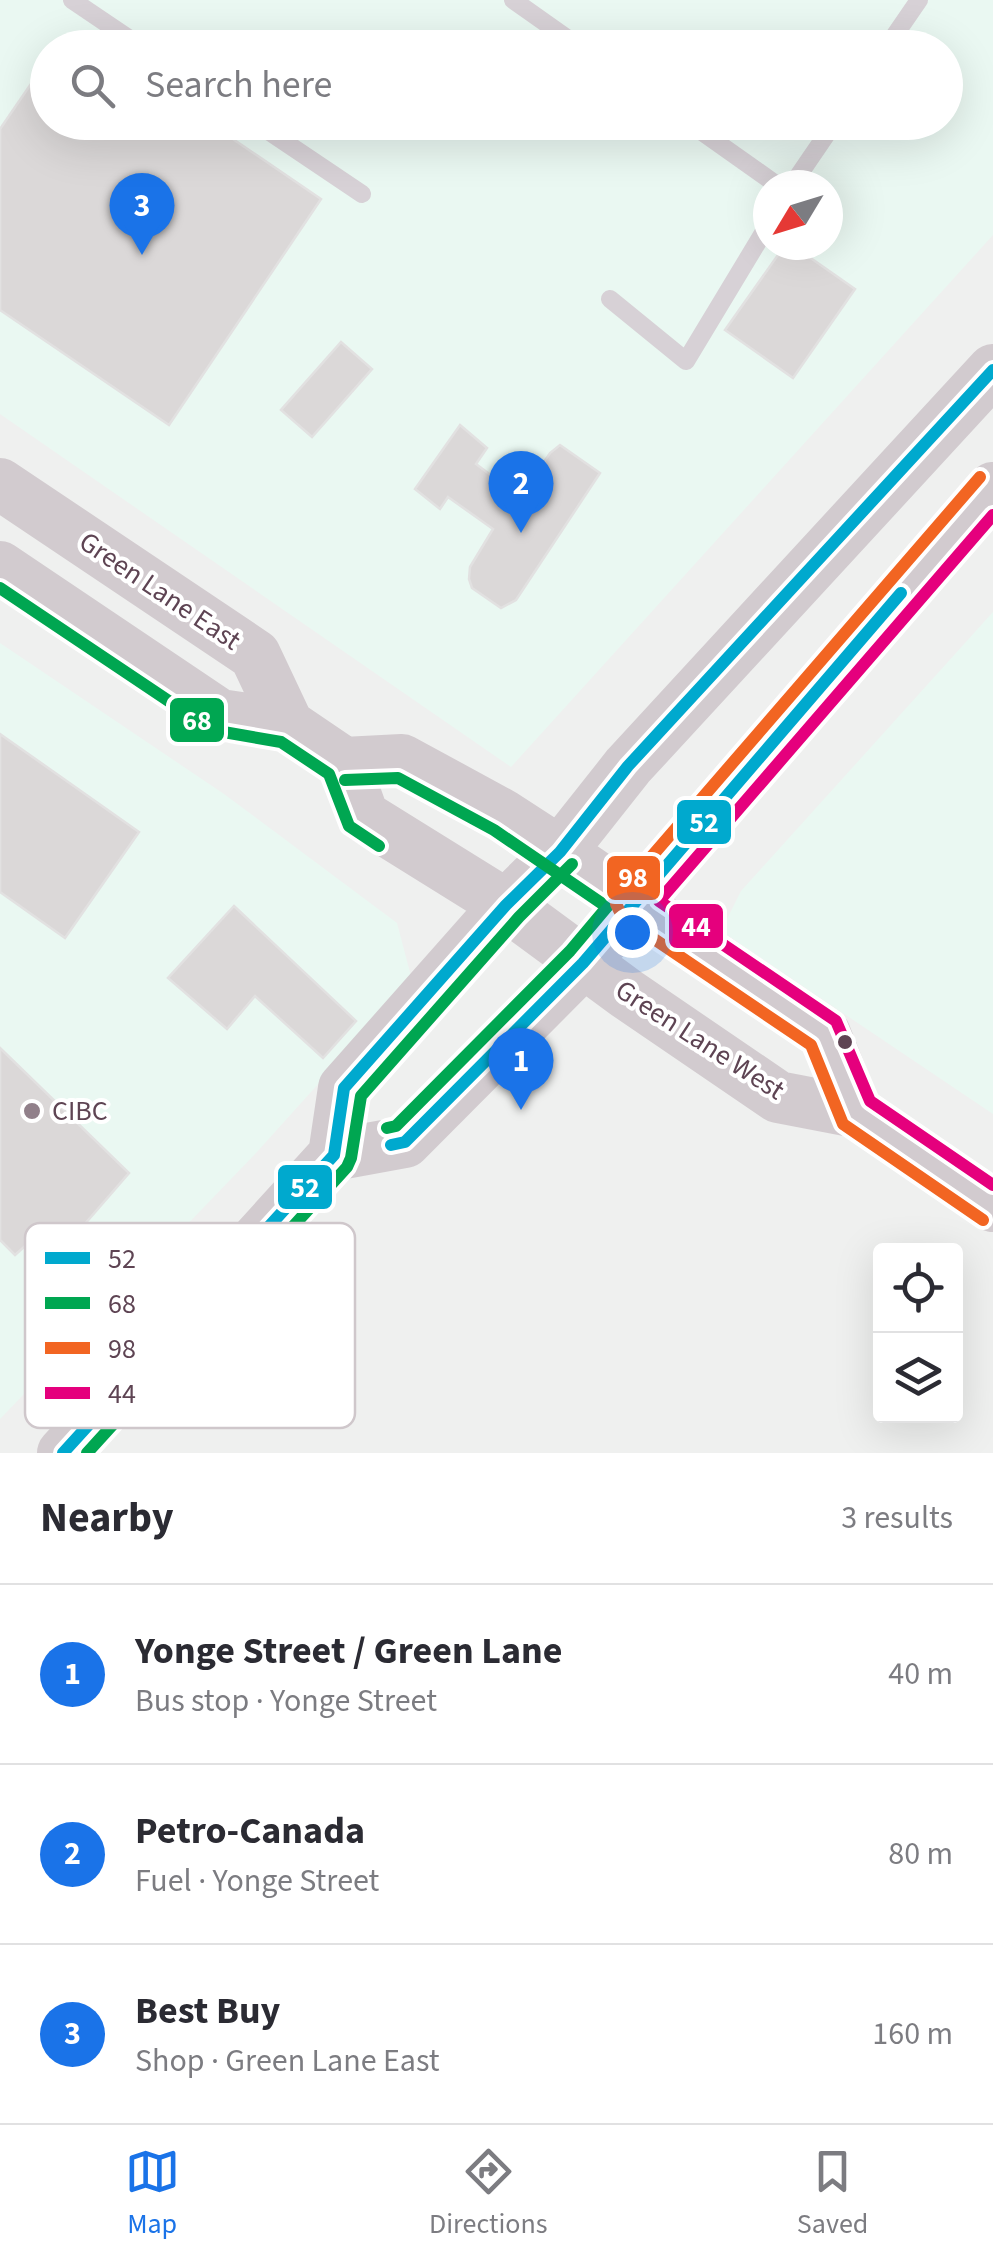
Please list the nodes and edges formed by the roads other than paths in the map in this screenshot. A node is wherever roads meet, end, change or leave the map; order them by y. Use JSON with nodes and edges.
{"nodes":[{"id":1,"x":72,"y":0,"type":"edge"},
{"id":2,"x":513,"y":0,"type":"edge"},
{"id":3,"x":919,"y":0,"type":"edge"},
{"id":4,"x":116,"y":30,"type":"edge"},
{"id":5,"x":555,"y":30,"type":"edge"},
{"id":6,"x":898,"y":30,"type":"edge"},
{"id":7,"x":282,"y":140,"type":"edge"},
{"id":8,"x":713,"y":140,"type":"edge"},
{"id":9,"x":823,"y":140,"type":"edge"},
{"id":10,"x":756,"y":170,"type":"edge"},
{"id":11,"x":802,"y":170,"type":"edge"},
{"id":12,"x":362,"y":194,"type":"dead end"},
{"id":13,"x":753,"y":250,"type":"edge"},
{"id":14,"x":610,"y":299,"type":"dead end"},
{"id":15,"x":993,"y":370,"type":"edge"},
{"id":16,"x":0,"y":484,"type":"edge"},
{"id":17,"x":993,"y":488,"type":"edge"},
{"id":18,"x":0,"y":567,"type":"edge"},
{"id":19,"x":288,"y":725,"type":"junction"},
{"id":20,"x":344,"y":764,"type":"junction"},
{"id":21,"x":560,"y":852,"type":"junction"},
{"id":22,"x":633,"y":904,"type":"junction"},
{"id":23,"x":506,"y":905,"type":"junction"},
{"id":24,"x":583,"y":962,"type":"junction"},
{"id":25,"x":856,"y":1112,"type":"junction"},
{"id":26,"x":334,"y":1155,"type":"junction"},
{"id":27,"x":993,"y":1206,"type":"edge"},
{"id":28,"x":272,"y":1223,"type":"edge"},
{"id":29,"x":86,"y":1428,"type":"edge"},
{"id":30,"x":63,"y":1453,"type":"edge"}],
"edges":[{"from":1,"to":4,"type":"lane"},
{"from":2,"to":5,"type":"lane"},
{"from":3,"to":6,"type":"lane"},
{"from":7,"to":12,"type":"lane"},
{"from":8,"to":10,"type":"lane"},
{"from":9,"to":11,"type":"lane"},
{"from":13,"to":14,"type":"lane"},
{"from":15,"to":21,"type":"main road"},
{"from":16,"to":19,"type":"main road","name":"Green Lane East"},
{"from":17,"to":22,"type":"main road"},
{"from":18,"to":19,"type":"main road","name":"Green Lane East"},
{"from":19,"to":20,"type":"main road","name":"Green Lane East"},
{"from":20,"to":21,"type":"main road"},
{"from":20,"to":23,"type":"main road"},
{"from":21,"to":22,"type":"main road"},
{"from":21,"to":23,"type":"main road"},
{"from":22,"to":24,"type":"main road"},
{"from":22,"to":25,"type":"main road"},
{"from":23,"to":24,"type":"main road","name":"Green Lane West"},
{"from":23,"to":26,"type":"main road"},
{"from":24,"to":25,"type":"main road","name":"Green Lane West"},
{"from":24,"to":26,"type":"main road"},
{"from":25,"to":27,"type":"main road","name":"Green Lane West"},
{"from":26,"to":28,"type":"main road"},
{"from":29,"to":30,"type":"main road"}]}
